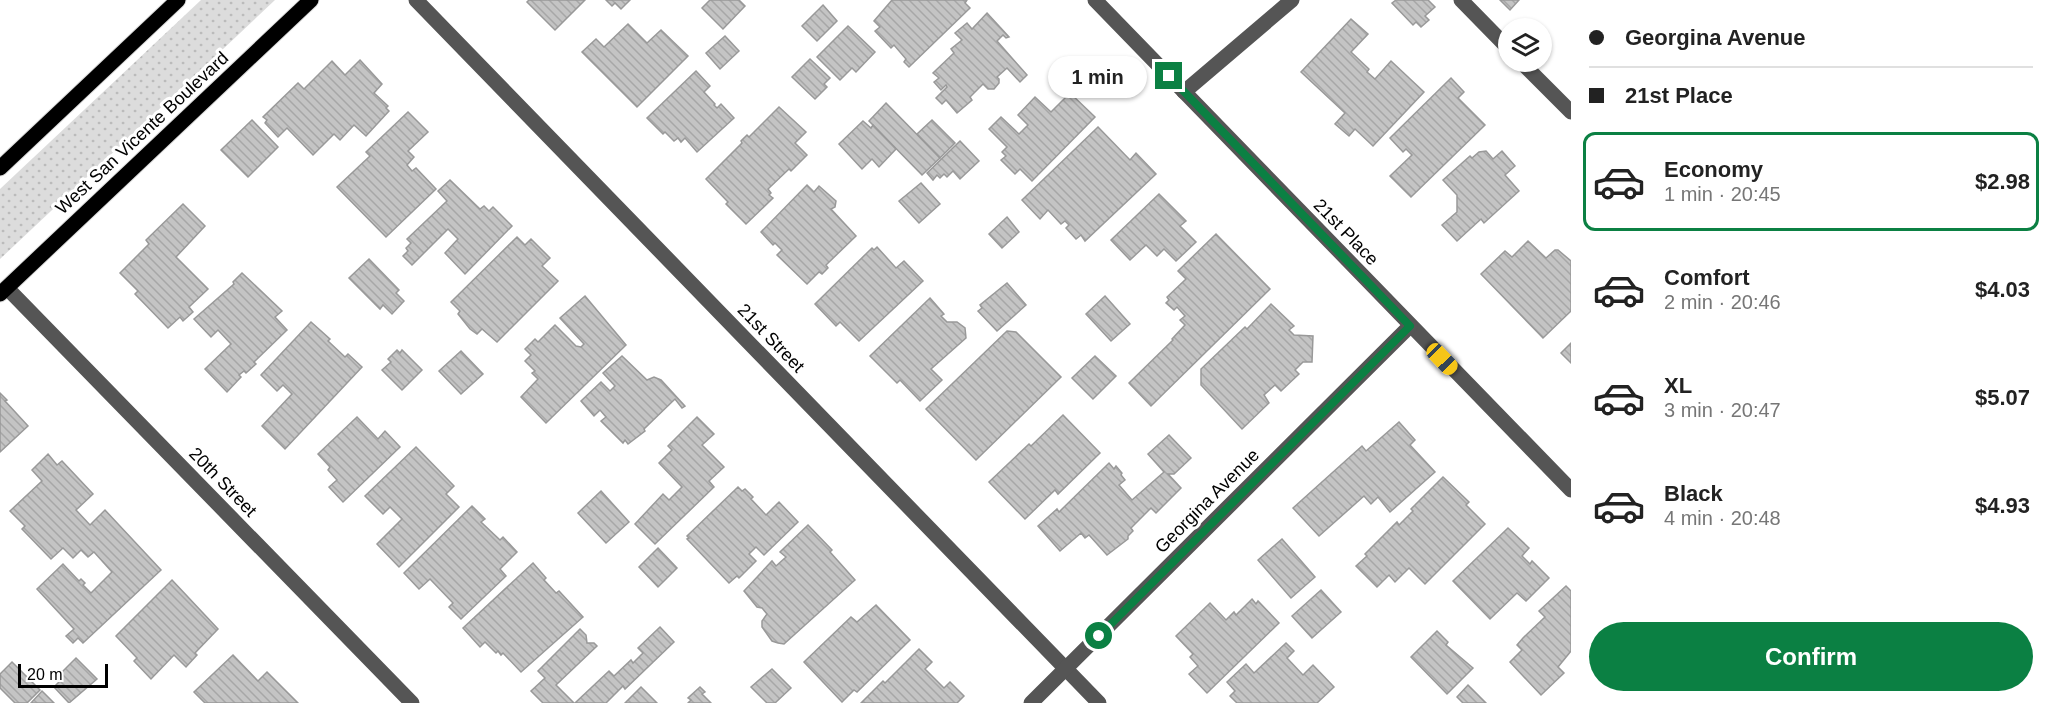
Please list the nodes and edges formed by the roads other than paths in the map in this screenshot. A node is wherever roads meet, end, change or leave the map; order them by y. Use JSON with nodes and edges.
{"nodes":[{"id":1,"x":178,"y":0,"type":"edge"},
{"id":2,"x":311,"y":0,"type":"edge"},
{"id":3,"x":416,"y":0,"type":"edge"},
{"id":4,"x":1095,"y":0,"type":"edge"},
{"id":5,"x":1292,"y":0,"type":"edge"},
{"id":6,"x":1461,"y":0,"type":"edge"},
{"id":7,"x":1498,"y":38,"type":"edge"},
{"id":8,"x":1531,"y":72,"type":"edge"},
{"id":9,"x":1184,"y":92,"type":"junction"},
{"id":10,"x":1571,"y":112,"type":"edge"},
{"id":11,"x":0,"y":168,"type":"edge"},
{"id":12,"x":3,"y":291,"type":"edge"},
{"id":13,"x":1410,"y":326,"type":"junction"},
{"id":14,"x":1571,"y":490,"type":"edge"},
{"id":15,"x":1066,"y":669,"type":"junction"},
{"id":16,"x":412,"y":703,"type":"edge"},
{"id":17,"x":1031,"y":703,"type":"edge"},
{"id":18,"x":1099,"y":703,"type":"edge"}],
"edges":[{"from":1,"to":11,"type":"main road"},
{"from":2,"to":12,"type":"main road","name":"West San Vicente Boulevard"},
{"from":3,"to":15,"type":"street","name":"21st Street"},
{"from":4,"to":9,"type":"street","name":"21st Place"},
{"from":5,"to":9,"type":"street"},
{"from":6,"to":7,"type":"street"},
{"from":8,"to":10,"type":"street"},
{"from":9,"to":13,"type":"street","name":"21st Place"},
{"from":12,"to":16,"type":"street","name":"20th Street"},
{"from":13,"to":14,"type":"street","name":"21st Place"},
{"from":13,"to":15,"type":"street","name":"Georgina Avenue"},
{"from":15,"to":17,"type":"street","name":"Georgina Avenue"},
{"from":15,"to":18,"type":"street","name":"21st Street"}]}
